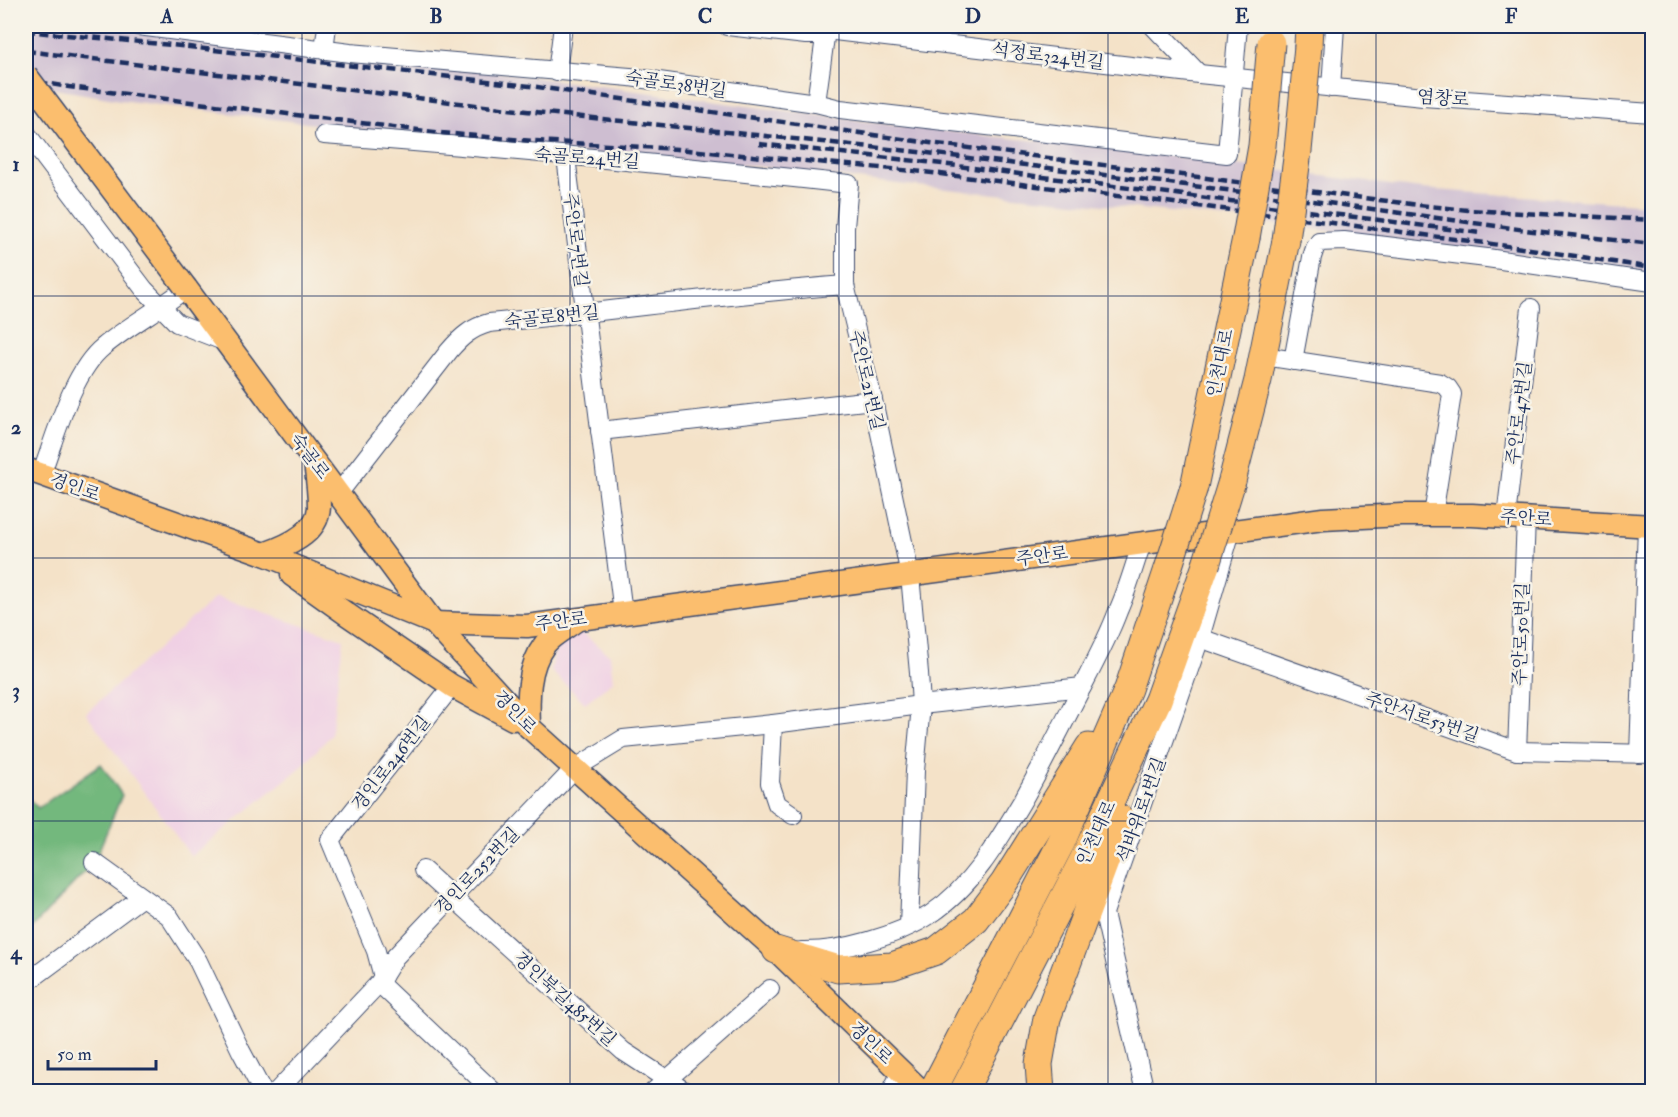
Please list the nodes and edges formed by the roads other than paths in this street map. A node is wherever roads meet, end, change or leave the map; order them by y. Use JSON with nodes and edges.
{"nodes":[{"id":1,"x":138,"y":26,"type":"edge"},
{"id":2,"x":327,"y":26,"type":"edge"},
{"id":3,"x":563,"y":26,"type":"edge"},
{"id":4,"x":727,"y":26,"type":"edge"},
{"id":5,"x":1153,"y":26,"type":"edge"},
{"id":6,"x":1238,"y":26,"type":"edge"},
{"id":7,"x":1335,"y":26,"type":"edge"},
{"id":8,"x":825,"y":28,"type":"edge"},
{"id":9,"x":1271,"y":34,"type":"edge"},
{"id":10,"x":1309,"y":36,"type":"edge"},
{"id":11,"x":324,"y":50,"type":"junction"},
{"id":12,"x":557,"y":72,"type":"junction"},
{"id":13,"x":1199,"y":74,"type":"junction"},
{"id":14,"x":26,"y":75,"type":"edge"},
{"id":15,"x":1234,"y":78,"type":"junction"},
{"id":16,"x":1331,"y":88,"type":"junction"},
{"id":17,"x":816,"y":103,"type":"junction"},
{"id":18,"x":1653,"y":113,"type":"edge"},
{"id":19,"x":26,"y":133,"type":"edge"},
{"id":20,"x":324,"y":135,"type":"dead end"},
{"id":21,"x":566,"y":157,"type":"junction"},
{"id":22,"x":849,"y":184,"type":"joint"},
{"id":23,"x":1653,"y":282,"type":"edge"},
{"id":24,"x":845,"y":285,"type":"junction"},
{"id":25,"x":186,"y":288,"type":"junction"},
{"id":26,"x":160,"y":307,"type":"junction"},
{"id":27,"x":1532,"y":308,"type":"dead end"},
{"id":28,"x":586,"y":314,"type":"junction"},
{"id":29,"x":226,"y":342,"type":"junction"},
{"id":30,"x":1263,"y":356,"type":"junction"},
{"id":31,"x":1293,"y":361,"type":"junction"},
{"id":32,"x":873,"y":400,"type":"junction"},
{"id":33,"x":600,"y":431,"type":"junction"},
{"id":34,"x":315,"y":463,"type":"junction"},
{"id":35,"x":33,"y":472,"type":"edge"},
{"id":36,"x":338,"y":494,"type":"junction"},
{"id":37,"x":1433,"y":515,"type":"junction"},
{"id":38,"x":1516,"y":518,"type":"junction"},
{"id":39,"x":1650,"y":526,"type":"edge"},
{"id":40,"x":1231,"y":531,"type":"junction"},
{"id":41,"x":1142,"y":543,"type":"junction"},
{"id":42,"x":264,"y":555,"type":"junction"},
{"id":43,"x":910,"y":575,"type":"junction"},
{"id":44,"x":623,"y":613,"type":"junction"},
{"id":45,"x":578,"y":619,"type":"junction"},
{"id":46,"x":434,"y":623,"type":"junction"},
{"id":47,"x":1200,"y":638,"type":"junction"},
{"id":48,"x":452,"y":686,"type":"junction"},
{"id":49,"x":1082,"y":687,"type":"junction"},
{"id":50,"x":1128,"y":688,"type":"junction"},
{"id":51,"x":1158,"y":700,"type":"junction"},
{"id":52,"x":921,"y":705,"type":"junction"},
{"id":53,"x":773,"y":723,"type":"junction"},
{"id":54,"x":529,"y":727,"type":"junction"},
{"id":55,"x":1517,"y":751,"type":"junction"},
{"id":56,"x":1646,"y":754,"type":"edge"},
{"id":57,"x":574,"y":769,"type":"junction"},
{"id":58,"x":793,"y":815,"type":"dead end"},
{"id":59,"x":94,"y":862,"type":"dead end"},
{"id":60,"x":423,"y":870,"type":"dead end"},
{"id":61,"x":142,"y":897,"type":"junction"},
{"id":62,"x":452,"y":897,"type":"junction"},
{"id":63,"x":909,"y":926,"type":"junction"},
{"id":64,"x":776,"y":950,"type":"junction"},
{"id":65,"x":381,"y":980,"type":"junction"},
{"id":66,"x":26,"y":983,"type":"edge"},
{"id":67,"x":770,"y":989,"type":"dead end"},
{"id":68,"x":666,"y":1079,"type":"junction"},
{"id":69,"x":896,"y":1082,"type":"edge"},
{"id":70,"x":263,"y":1092,"type":"edge"},
{"id":71,"x":276,"y":1092,"type":"edge"},
{"id":72,"x":494,"y":1092,"type":"edge"},
{"id":73,"x":653,"y":1092,"type":"edge"},
{"id":74,"x":686,"y":1092,"type":"edge"},
{"id":75,"x":922,"y":1092,"type":"edge"},
{"id":76,"x":932,"y":1092,"type":"edge"},
{"id":77,"x":963,"y":1092,"type":"edge"},
{"id":78,"x":1041,"y":1092,"type":"edge"},
{"id":79,"x":1145,"y":1092,"type":"edge"}],
"edges":[{"from":1,"to":11,"type":"street","name":"숙골로38번길"},
{"from":2,"to":11,"type":"street"},
{"from":3,"to":12,"type":"street"},
{"from":4,"to":8,"type":"street","name":"석정로324번길"},
{"from":5,"to":13,"type":"street"},
{"from":6,"to":15,"type":"street"},
{"from":7,"to":16,"type":"street"},
{"from":8,"to":13,"type":"street","name":"석정로324번길"},
{"from":8,"to":17,"type":"street"},
{"from":9,"to":50,"type":"highway","name":"인천대로","bridge":true},
{"from":10,"to":30,"type":"highway","bridge":true},
{"from":11,"to":12,"type":"street","name":"숙골로38번길"},
{"from":12,"to":17,"type":"street","name":"숙골로38번길"},
{"from":13,"to":15,"type":"street","name":"석정로324번길"},
{"from":14,"to":25,"type":"main road","name":"숙골로","bridge":true},
{"from":15,"to":16,"type":"street","name":"염창로"},
{"from":15,"to":17,"type":"street","name":"숙골로38번길"},
{"from":16,"to":18,"type":"street","name":"염창로"},
{"from":19,"to":26,"type":"street"},
{"from":20,"to":21,"type":"street","name":"숙골로24번길"},
{"from":21,"to":22,"type":"street","name":"숙골로24번길"},
{"from":21,"to":28,"type":"street","name":"주안로7번길"},
{"from":22,"to":24,"type":"street","name":"주안로21번길"},
{"from":23,"to":31,"type":"street"},
{"from":24,"to":28,"type":"street","name":"숙골로8번길"},
{"from":24,"to":32,"type":"street","name":"주안로21번길"},
{"from":25,"to":26,"type":"street"},
{"from":25,"to":29,"type":"main road","name":"숙골로"},
{"from":26,"to":29,"type":"street"},
{"from":26,"to":35,"type":"street"},
{"from":27,"to":38,"type":"street","name":"주안로47번길"},
{"from":28,"to":33,"type":"street","name":"주안로7번길"},
{"from":28,"to":36,"type":"street","name":"숙골로8번길"},
{"from":29,"to":34,"type":"main road","name":"숙골로"},
{"from":30,"to":31,"type":"street"},
{"from":30,"to":51,"type":"highway","name":"인천대로","bridge":true},
{"from":31,"to":37,"type":"street"},
{"from":32,"to":33,"type":"street"},
{"from":32,"to":43,"type":"street","name":"주안로21번길"},
{"from":33,"to":44,"type":"street","name":"주안로7번길"},
{"from":34,"to":36,"type":"main road","name":"숙골로"},
{"from":34,"to":42,"type":"main road"},
{"from":35,"to":42,"type":"main road","name":"경인로"},
{"from":36,"to":46,"type":"main road","name":"숙골로"},
{"from":37,"to":38,"type":"main road","name":"주안로"},
{"from":37,"to":40,"type":"main road","name":"주안로"},
{"from":38,"to":39,"type":"main road","name":"주안로"},
{"from":38,"to":55,"type":"street","name":"주안로50번길"},
{"from":39,"to":56,"type":"street"},
{"from":40,"to":41,"type":"main road","name":"주안로"},
{"from":40,"to":47,"type":"street","name":"석바위로1번길"},
{"from":41,"to":43,"type":"main road","name":"주안로"},
{"from":41,"to":49,"type":"street"},
{"from":42,"to":46,"type":"main road","name":"경인로"},
{"from":42,"to":48,"type":"main road"},
{"from":43,"to":44,"type":"main road","name":"주안로"},
{"from":43,"to":52,"type":"street","name":"주안로21번길"},
{"from":44,"to":45,"type":"main road","name":"주안로"},
{"from":45,"to":46,"type":"main road","name":"주안로"},
{"from":45,"to":54,"type":"main road"},
{"from":46,"to":54,"type":"main road","name":"경인로"},
{"from":47,"to":55,"type":"street","name":"주안서로53번길"},
{"from":47,"to":79,"type":"street","name":"석바위로1번길"},
{"from":48,"to":54,"type":"main road"},
{"from":48,"to":65,"type":"street","name":"경인로246번길"},
{"from":49,"to":52,"type":"street","name":"경인로252번길"},
{"from":49,"to":63,"type":"street"},
{"from":50,"to":64,"type":"highway"},
{"from":50,"to":76,"type":"highway","name":"인천대로"},
{"from":51,"to":77,"type":"highway","name":"인천대로"},
{"from":51,"to":78,"type":"highway"},
{"from":52,"to":53,"type":"street","name":"경인로252번길"},
{"from":52,"to":63,"type":"street","name":"주안로21번길"},
{"from":53,"to":57,"type":"street","name":"경인로252번길"},
{"from":53,"to":58,"type":"street"},
{"from":54,"to":57,"type":"main road","name":"경인로"},
{"from":55,"to":56,"type":"street","name":"주안서로53번길"},
{"from":57,"to":62,"type":"street","name":"경인로252번길"},
{"from":57,"to":64,"type":"main road","name":"경인로"},
{"from":59,"to":61,"type":"street"},
{"from":60,"to":62,"type":"street","name":"경인북길485번길"},
{"from":61,"to":66,"type":"street"},
{"from":61,"to":70,"type":"street"},
{"from":62,"to":65,"type":"street","name":"경인로252번길"},
{"from":62,"to":68,"type":"street","name":"경인북길485번길"},
{"from":63,"to":64,"type":"street"},
{"from":64,"to":69,"type":"main road","name":"경인로"},
{"from":65,"to":71,"type":"street","name":"경인로252번길"},
{"from":65,"to":72,"type":"street"},
{"from":67,"to":68,"type":"street"},
{"from":68,"to":73,"type":"street"},
{"from":68,"to":74,"type":"street","name":"경인북길485번길"},
{"from":69,"to":75,"type":"main road","name":"경인로"}]}
